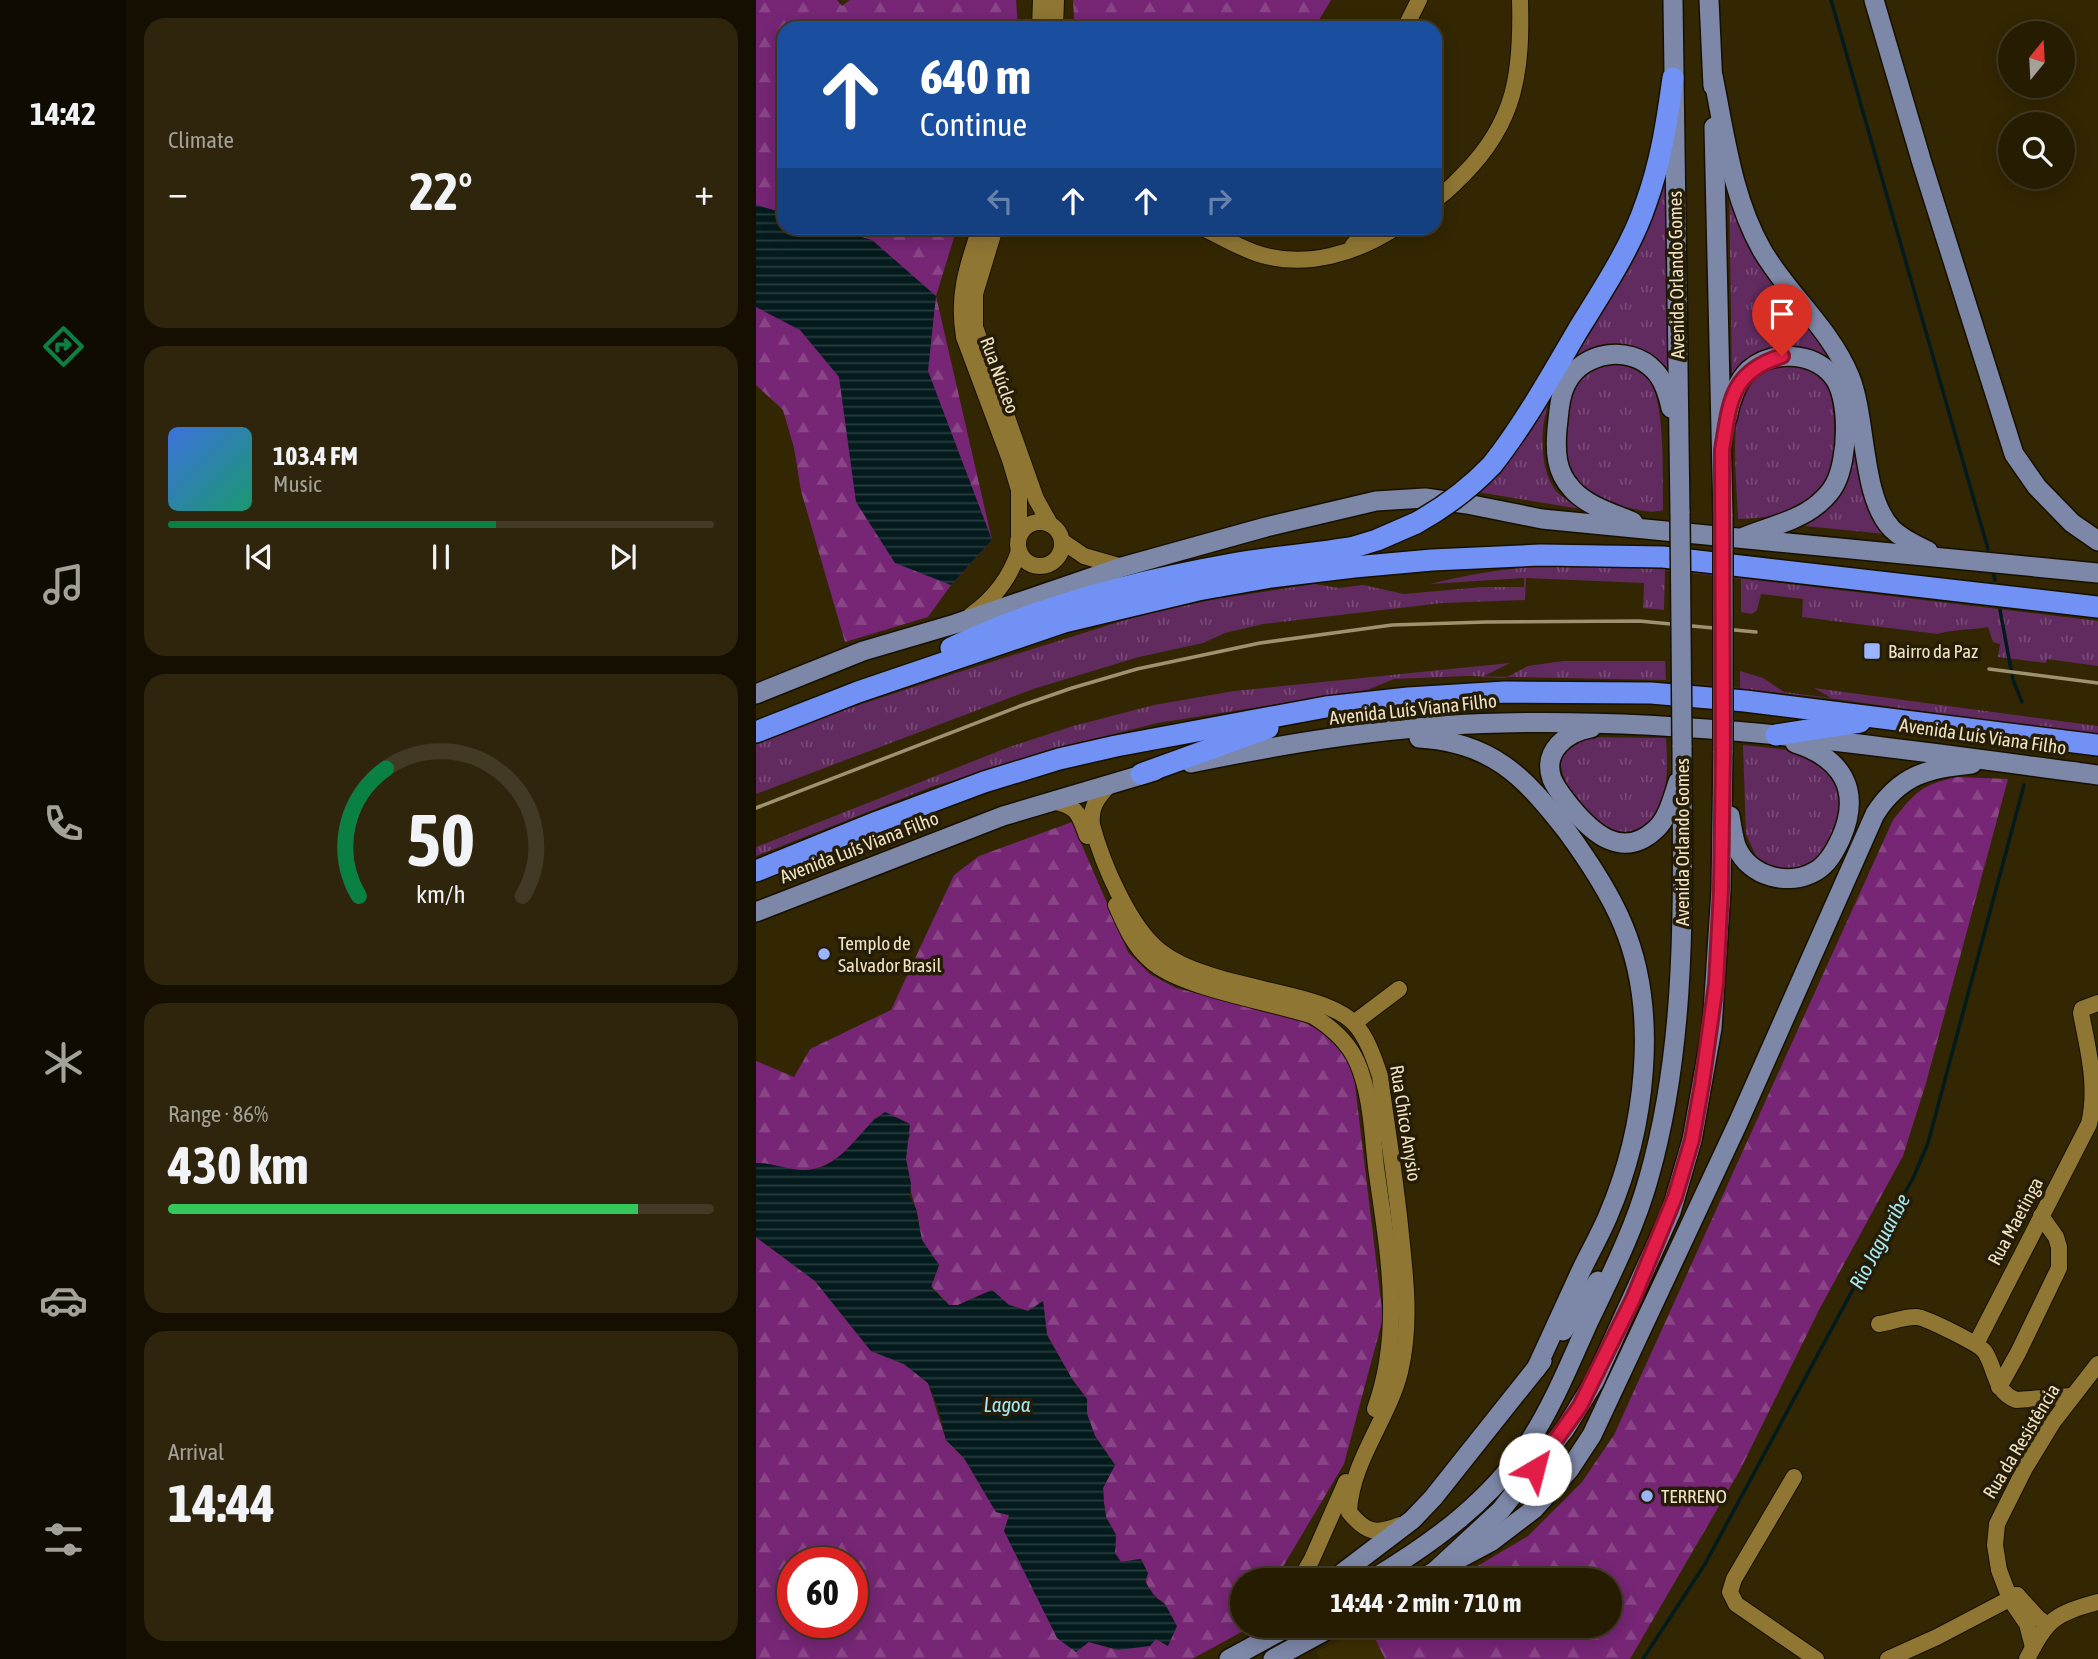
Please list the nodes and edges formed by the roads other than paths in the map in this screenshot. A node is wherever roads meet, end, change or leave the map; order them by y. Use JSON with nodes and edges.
{"nodes":[{"id":1,"x":1041,"y":0,"type":"edge"},
{"id":2,"x":1056,"y":0,"type":"edge"},
{"id":3,"x":1419,"y":0,"type":"edge"},
{"id":4,"x":1520,"y":0,"type":"edge"},
{"id":5,"x":1673,"y":0,"type":"edge"},
{"id":6,"x":1709,"y":0,"type":"edge"},
{"id":7,"x":1874,"y":0,"type":"edge"},
{"id":8,"x":1040,"y":21,"type":"edge"},
{"id":9,"x":1055,"y":21,"type":"edge"},
{"id":10,"x":1408,"y":21,"type":"edge"},
{"id":11,"x":1713,"y":76,"type":"junction"},
{"id":12,"x":1673,"y":78,"type":"junction"},
{"id":13,"x":1442,"y":192,"type":"edge"},
{"id":14,"x":978,"y":235,"type":"edge"},
{"id":15,"x":993,"y":235,"type":"edge"},
{"id":16,"x":1217,"y":235,"type":"edge"},
{"id":17,"x":1363,"y":235,"type":"edge"},
{"id":18,"x":1383,"y":235,"type":"edge"},
{"id":19,"x":1343,"y":254,"type":"junction"},
{"id":20,"x":1722,"y":450,"type":"junction"},
{"id":21,"x":1679,"y":456,"type":"junction"},
{"id":22,"x":1050,"y":524,"type":"junction"},
{"id":23,"x":1650,"y":529,"type":"junction"},
{"id":24,"x":1741,"y":538,"type":"junction"},
{"id":25,"x":1062,"y":541,"type":"junction"},
{"id":26,"x":2098,"y":541,"type":"edge"},
{"id":27,"x":1019,"y":543,"type":"junction"},
{"id":28,"x":1948,"y":558,"type":"junction"},
{"id":29,"x":1122,"y":567,"type":"junction"},
{"id":30,"x":2096,"y":571,"type":"edge"},
{"id":31,"x":2098,"y":607,"type":"edge"},
{"id":32,"x":955,"y":624,"type":"junction"},
{"id":33,"x":863,"y":652,"type":"junction"},
{"id":34,"x":756,"y":683,"type":"edge"},
{"id":35,"x":858,"y":692,"type":"junction"},
{"id":36,"x":756,"y":694,"type":"edge"},
{"id":37,"x":1326,"y":707,"type":"junction"},
{"id":38,"x":1885,"y":718,"type":"junction"},
{"id":39,"x":1613,"y":723,"type":"junction"},
{"id":40,"x":756,"y":732,"type":"edge"},
{"id":41,"x":1362,"y":734,"type":"junction"},
{"id":42,"x":1773,"y":735,"type":"junction"},
{"id":43,"x":2098,"y":744,"type":"edge"},
{"id":44,"x":1723,"y":760,"type":"junction"},
{"id":45,"x":2010,"y":763,"type":"junction"},
{"id":46,"x":1682,"y":771,"type":"junction"},
{"id":47,"x":2066,"y":771,"type":"junction"},
{"id":48,"x":1141,"y":774,"type":"junction"},
{"id":49,"x":2098,"y":775,"type":"edge"},
{"id":50,"x":1112,"y":782,"type":"junction"},
{"id":51,"x":2098,"y":785,"type":"edge"},
{"id":52,"x":1049,"y":801,"type":"junction"},
{"id":53,"x":756,"y":871,"type":"edge"},
{"id":54,"x":756,"y":912,"type":"edge"},
{"id":55,"x":1399,"y":989,"type":"dead end"},
{"id":56,"x":2098,"y":1003,"type":"edge"},
{"id":57,"x":1354,"y":1023,"type":"junction"},
{"id":58,"x":1337,"y":1035,"type":"junction"},
{"id":59,"x":2041,"y":1216,"type":"junction"},
{"id":60,"x":1627,"y":1240,"type":"junction"},
{"id":61,"x":1880,"y":1324,"type":"dead end"},
{"id":62,"x":1976,"y":1344,"type":"junction"},
{"id":63,"x":2098,"y":1364,"type":"edge"},
{"id":64,"x":1536,"y":1369,"type":"junction"},
{"id":65,"x":1999,"y":1387,"type":"junction"},
{"id":66,"x":2071,"y":1396,"type":"junction"},
{"id":67,"x":1794,"y":1477,"type":"dead end"},
{"id":68,"x":1412,"y":1520,"type":"junction"},
{"id":69,"x":1307,"y":1568,"type":"edge"},
{"id":70,"x":1349,"y":1568,"type":"edge"},
{"id":71,"x":1390,"y":1568,"type":"edge"},
{"id":72,"x":1435,"y":1568,"type":"edge"},
{"id":73,"x":1442,"y":1568,"type":"edge"},
{"id":74,"x":2011,"y":1594,"type":"junction"},
{"id":75,"x":2098,"y":1602,"type":"edge"},
{"id":76,"x":2048,"y":1625,"type":"junction"},
{"id":77,"x":1261,"y":1638,"type":"edge"},
{"id":78,"x":1269,"y":1638,"type":"edge"},
{"id":79,"x":1312,"y":1638,"type":"edge"},
{"id":80,"x":1251,"y":1648,"type":"junction"},
{"id":81,"x":2030,"y":1653,"type":"edge"},
{"id":82,"x":1229,"y":1659,"type":"edge"},
{"id":83,"x":1273,"y":1659,"type":"edge"},
{"id":84,"x":1816,"y":1659,"type":"edge"},
{"id":85,"x":1888,"y":1659,"type":"edge"}],
"edges":[{"from":1,"to":8,"type":"street"},
{"from":2,"to":9,"type":"street"},
{"from":3,"to":10,"type":"street"},
{"from":4,"to":13,"type":"street"},
{"from":5,"to":12,"type":"main road","name":"Avenida Orlando Gomes"},
{"from":6,"to":11,"type":"main road","name":"Avenida Orlando Gomes"},
{"from":7,"to":26,"type":"main road"},
{"from":11,"to":20,"type":"main road","name":"Avenida Orlando Gomes"},
{"from":11,"to":28,"type":"main road"},
{"from":12,"to":21,"type":"main road","name":"Avenida Orlando Gomes"},
{"from":12,"to":35,"type":"highway","bridge":true},
{"from":14,"to":27,"type":"street","name":"Rua Núcleo"},
{"from":15,"to":22,"type":"street","name":"Rua Núcleo"},
{"from":16,"to":19,"type":"street"},
{"from":17,"to":19,"type":"street"},
{"from":18,"to":19,"type":"street"},
{"from":20,"to":24,"type":"main road"},
{"from":20,"to":44,"type":"main road","name":"Avenida Orlando Gomes","bridge":true},
{"from":21,"to":23,"type":"main road"},
{"from":21,"to":46,"type":"main road","name":"Avenida Orlando Gomes","bridge":true},
{"from":22,"to":25,"type":"street"},
{"from":22,"to":27,"type":"street"},
{"from":23,"to":24,"type":"main road"},
{"from":23,"to":29,"type":"main road"},
{"from":24,"to":28,"type":"main road"},
{"from":25,"to":27,"type":"street"},
{"from":25,"to":29,"type":"street"},
{"from":27,"to":32,"type":"street","name":"Rua Núcleo"},
{"from":28,"to":30,"type":"main road"},
{"from":29,"to":32,"type":"main road"},
{"from":31,"to":35,"type":"highway"},
{"from":32,"to":33,"type":"main road"},
{"from":33,"to":34,"type":"main road"},
{"from":33,"to":36,"type":"main road"},
{"from":35,"to":40,"type":"highway"},
{"from":37,"to":38,"type":"highway","name":"Avenida Luís Viana Filho"},
{"from":37,"to":48,"type":"highway"},
{"from":37,"to":53,"type":"highway","name":"Avenida Luís Viana Filho"},
{"from":38,"to":42,"type":"highway"},
{"from":38,"to":43,"type":"highway","name":"Avenida Luís Viana Filho"},
{"from":39,"to":41,"type":"main road","name":"Avenida Luís Viana Filho"},
{"from":39,"to":42,"type":"main road","name":"Avenida Luís Viana Filho"},
{"from":39,"to":46,"type":"main road"},
{"from":41,"to":48,"type":"main road","name":"Avenida Luís Viana Filho"},
{"from":41,"to":64,"type":"main road"},
{"from":42,"to":44,"type":"main road"},
{"from":42,"to":45,"type":"main road","name":"Avenida Luís Viana Filho"},
{"from":44,"to":72,"type":"main road","name":"Avenida Orlando Gomes"},
{"from":45,"to":47,"type":"main road","name":"Avenida Luís Viana Filho"},
{"from":45,"to":73,"type":"main road"},
{"from":46,"to":60,"type":"main road","name":"Avenida Orlando Gomes"},
{"from":47,"to":49,"type":"main road","name":"Avenida Luís Viana Filho"},
{"from":47,"to":51,"type":"street"},
{"from":48,"to":50,"type":"main road","name":"Avenida Luís Viana Filho"},
{"from":50,"to":52,"type":"main road","name":"Avenida Luís Viana Filho"},
{"from":50,"to":57,"type":"street","name":"Rua Chico Anysio"},
{"from":52,"to":54,"type":"main road","name":"Avenida Luís Viana Filho"},
{"from":52,"to":58,"type":"street","name":"Rua Chico Anysio"},
{"from":55,"to":57,"type":"street"},
{"from":56,"to":59,"type":"street","name":"Rua Maetinga"},
{"from":57,"to":58,"type":"street"},
{"from":57,"to":68,"type":"street","name":"Rua Chico Anysio"},
{"from":58,"to":69,"type":"street","name":"Rua Chico Anysio"},
{"from":59,"to":62,"type":"street","name":"Rua Maetinga"},
{"from":59,"to":65,"type":"street"},
{"from":60,"to":64,"type":"main road"},
{"from":60,"to":71,"type":"main road","name":"Avenida Orlando Gomes"},
{"from":61,"to":62,"type":"street"},
{"from":62,"to":65,"type":"street"},
{"from":63,"to":66,"type":"street","name":"Rua da Resistência"},
{"from":64,"to":68,"type":"main road"},
{"from":65,"to":66,"type":"street"},
{"from":66,"to":74,"type":"street","name":"Rua da Resistência"},
{"from":67,"to":84,"type":"street"},
{"from":68,"to":70,"type":"main road"},
{"from":74,"to":76,"type":"street","name":"Rua da Resistência"},
{"from":74,"to":81,"type":"street","name":"Rua da Resistência"},
{"from":74,"to":85,"type":"street"},
{"from":75,"to":76,"type":"street","name":"Rua da Resistência"},
{"from":76,"to":81,"type":"street","name":"Rua da Resistência"},
{"from":77,"to":80,"type":"main road"},
{"from":78,"to":80,"type":"main road"},
{"from":79,"to":83,"type":"main road"},
{"from":80,"to":82,"type":"main road"}]}
